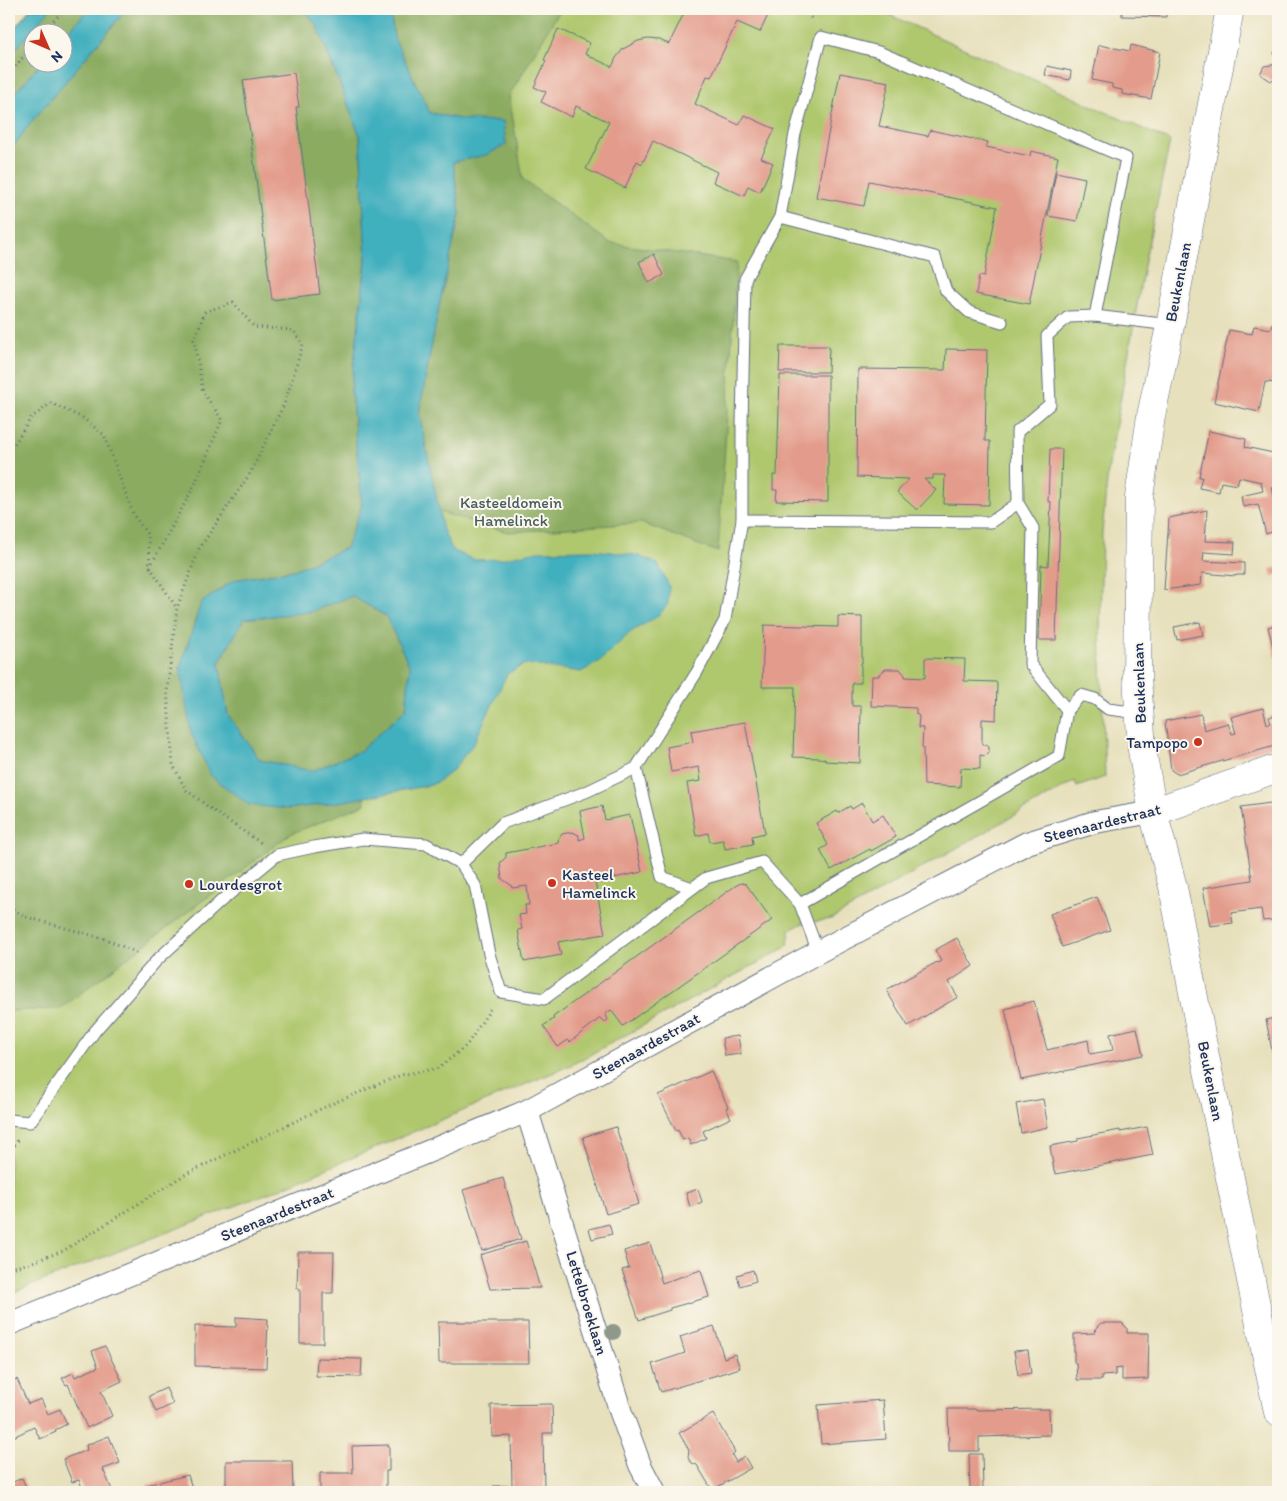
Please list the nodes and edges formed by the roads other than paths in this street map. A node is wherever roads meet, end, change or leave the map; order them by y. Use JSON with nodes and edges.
{"nodes":[{"id":1,"x":1230,"y":9,"type":"edge"},
{"id":2,"x":780,"y":217,"type":"junction"},
{"id":3,"x":1095,"y":316,"type":"junction"},
{"id":4,"x":1002,"y":322,"type":"dead end"},
{"id":5,"x":1170,"y":326,"type":"junction"},
{"id":6,"x":1018,"y":503,"type":"junction"},
{"id":7,"x":742,"y":520,"type":"junction"},
{"id":8,"x":1067,"y":710,"type":"junction"},
{"id":9,"x":1139,"y":713,"type":"junction"},
{"id":10,"x":636,"y":768,"type":"junction"},
{"id":11,"x":1278,"y":768,"type":"edge"},
{"id":12,"x":1153,"y":812,"type":"junction"},
{"id":13,"x":461,"y":864,"type":"junction"},
{"id":14,"x":692,"y":888,"type":"junction"},
{"id":15,"x":800,"y":904,"type":"junction"},
{"id":16,"x":818,"y":952,"type":"junction"},
{"id":17,"x":527,"y":1111,"type":"junction"},
{"id":18,"x":9,"y":1120,"type":"edge"},
{"id":19,"x":9,"y":1324,"type":"edge"},
{"id":20,"x":1278,"y":1412,"type":"edge"},
{"id":21,"x":654,"y":1492,"type":"edge"}],
"edges":[{"from":1,"to":5,"type":"street","name":"Beukenlaan"},
{"from":2,"to":3,"type":"lane"},
{"from":2,"to":4,"type":"lane"},
{"from":2,"to":7,"type":"lane"},
{"from":3,"to":5,"type":"lane"},
{"from":3,"to":6,"type":"lane"},
{"from":5,"to":9,"type":"street","name":"Beukenlaan"},
{"from":6,"to":7,"type":"lane"},
{"from":6,"to":8,"type":"lane"},
{"from":7,"to":10,"type":"lane"},
{"from":8,"to":9,"type":"lane"},
{"from":8,"to":15,"type":"lane"},
{"from":9,"to":12,"type":"street","name":"Beukenlaan"},
{"from":10,"to":13,"type":"lane"},
{"from":10,"to":14,"type":"lane"},
{"from":11,"to":12,"type":"street","name":"Steenaardestraat"},
{"from":12,"to":16,"type":"street","name":"Steenaardestraat"},
{"from":12,"to":20,"type":"street","name":"Beukenlaan"},
{"from":13,"to":14,"type":"lane"},
{"from":13,"to":18,"type":"lane"},
{"from":14,"to":15,"type":"lane"},
{"from":15,"to":16,"type":"lane"},
{"from":16,"to":17,"type":"street","name":"Steenaardestraat"},
{"from":17,"to":19,"type":"street","name":"Steenaardestraat"},
{"from":17,"to":21,"type":"street","name":"Lettelbroeklaan"}]}
